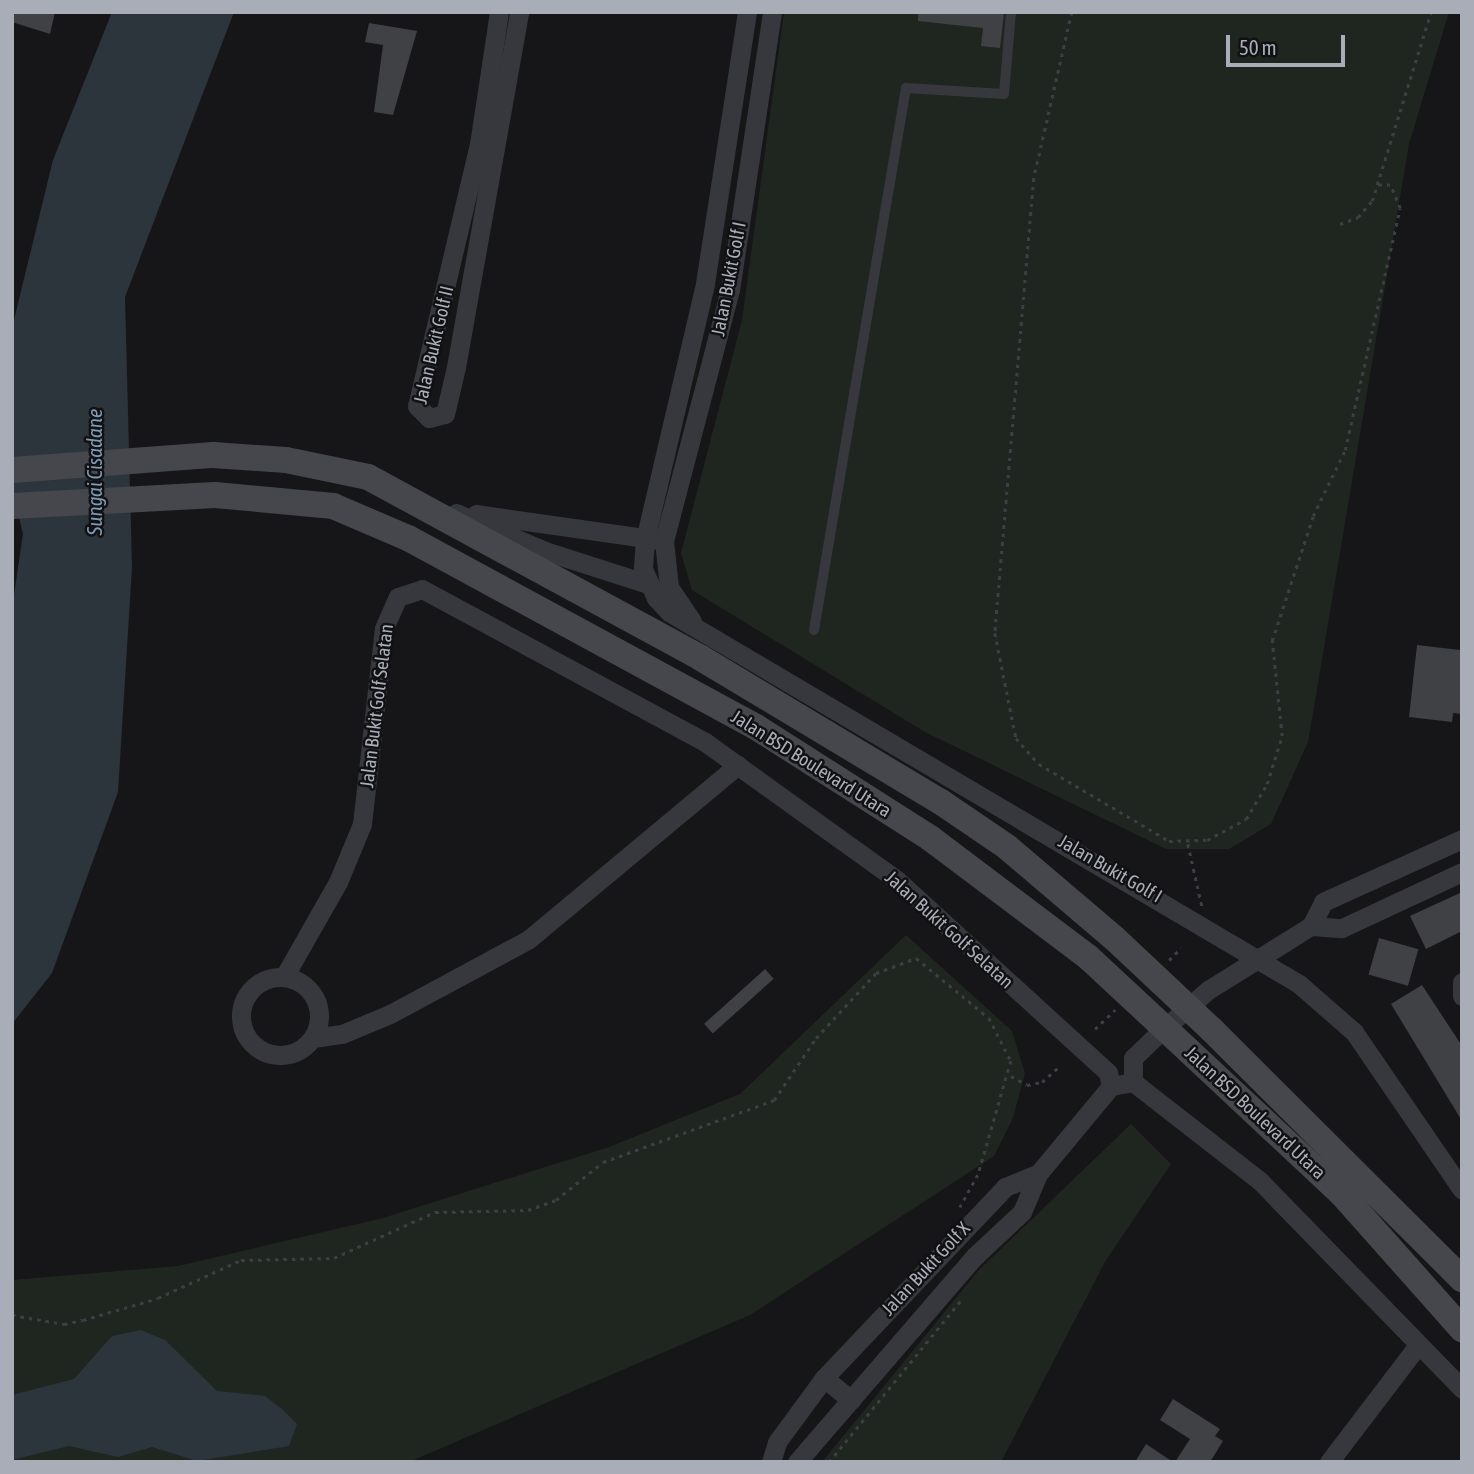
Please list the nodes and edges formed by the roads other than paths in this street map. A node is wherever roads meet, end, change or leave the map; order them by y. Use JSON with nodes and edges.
{"nodes":[{"id":1,"x":499,"y":12,"type":"edge"},
{"id":2,"x":519,"y":12,"type":"edge"},
{"id":3,"x":747,"y":12,"type":"edge"},
{"id":4,"x":772,"y":12,"type":"edge"},
{"id":5,"x":1011,"y":12,"type":"edge"},
{"id":6,"x":12,"y":470,"type":"edge"},
{"id":7,"x":368,"y":477,"type":"junction"},
{"id":8,"x":12,"y":506,"type":"edge"},
{"id":9,"x":458,"y":513,"type":"junction"},
{"id":10,"x":654,"y":540,"type":"junction"},
{"id":11,"x":648,"y":584,"type":"junction"},
{"id":12,"x":692,"y":621,"type":"junction"},
{"id":13,"x":814,"y":630,"type":"dead end"},
{"id":14,"x":738,"y":765,"type":"junction"},
{"id":15,"x":1462,"y":839,"type":"edge"},
{"id":16,"x":1462,"y":872,"type":"edge"},
{"id":17,"x":1311,"y":926,"type":"junction"},
{"id":18,"x":1257,"y":959,"type":"junction"},
{"id":19,"x":284,"y":977,"type":"junction"},
{"id":20,"x":1462,"y":982,"type":"edge"},
{"id":21,"x":1462,"y":996,"type":"edge"},
{"id":22,"x":313,"y":1038,"type":"junction"},
{"id":23,"x":1132,"y":1075,"type":"junction"},
{"id":24,"x":1110,"y":1080,"type":"junction"},
{"id":25,"x":1038,"y":1174,"type":"junction"},
{"id":26,"x":1462,"y":1190,"type":"edge"},
{"id":27,"x":956,"y":1236,"type":"junction"},
{"id":28,"x":975,"y":1256,"type":"junction"},
{"id":29,"x":1462,"y":1279,"type":"edge"},
{"id":30,"x":1462,"y":1329,"type":"edge"},
{"id":31,"x":1418,"y":1345,"type":"junction"},
{"id":32,"x":824,"y":1378,"type":"junction"},
{"id":33,"x":1462,"y":1389,"type":"edge"},
{"id":34,"x":851,"y":1400,"type":"junction"},
{"id":35,"x":771,"y":1462,"type":"edge"},
{"id":36,"x":797,"y":1462,"type":"edge"},
{"id":37,"x":1329,"y":1462,"type":"edge"}],
"edges":[{"from":1,"to":2,"type":"street","name":"Jalan Bukit Golf II"},
{"from":3,"to":10,"type":"street","name":"Jalan Bukit Golf I"},
{"from":4,"to":10,"type":"street","name":"Jalan Bukit Golf I"},
{"from":5,"to":13,"type":"lane"},
{"from":6,"to":7,"type":"main road","name":"Jalan BSD Boulevard Utara"},
{"from":7,"to":9,"type":"street"},
{"from":7,"to":29,"type":"main road","name":"Jalan BSD Boulevard Utara","bridge":true},
{"from":8,"to":30,"type":"main road","name":"Jalan BSD Boulevard Utara","bridge":true},
{"from":9,"to":10,"type":"street"},
{"from":9,"to":11,"type":"street"},
{"from":10,"to":11,"type":"street","name":"Jalan Bukit Golf I"},
{"from":10,"to":12,"type":"street","name":"Jalan Bukit Golf I"},
{"from":11,"to":12,"type":"street","name":"Jalan Bukit Golf I"},
{"from":12,"to":18,"type":"street","name":"Jalan Bukit Golf I"},
{"from":14,"to":19,"type":"street","name":"Jalan Bukit Golf Selatan"},
{"from":14,"to":22,"type":"street"},
{"from":14,"to":24,"type":"street","name":"Jalan Bukit Golf Selatan"},
{"from":15,"to":17,"type":"street"},
{"from":16,"to":17,"type":"street"},
{"from":17,"to":18,"type":"street"},
{"from":18,"to":23,"type":"street"},
{"from":18,"to":26,"type":"street","name":"Jalan Bukit Golf I"},
{"from":19,"to":22,"type":"street"},
{"from":19,"to":22,"type":"street"},
{"from":20,"to":21,"type":"street"},
{"from":23,"to":24,"type":"street"},
{"from":23,"to":31,"type":"street"},
{"from":24,"to":25,"type":"street","name":"Jalan Bukit Golf X"},
{"from":25,"to":27,"type":"street","name":"Jalan Bukit Golf X"},
{"from":25,"to":28,"type":"street","name":"Jalan Bukit Golf X"},
{"from":27,"to":28,"type":"street"},
{"from":27,"to":32,"type":"street","name":"Jalan Bukit Golf X"},
{"from":28,"to":34,"type":"street","name":"Jalan Bukit Golf X"},
{"from":31,"to":33,"type":"street"},
{"from":31,"to":37,"type":"street"},
{"from":32,"to":34,"type":"street"},
{"from":32,"to":35,"type":"street","name":"Jalan Bukit Golf X"},
{"from":34,"to":36,"type":"street","name":"Jalan Bukit Golf X"}]}
